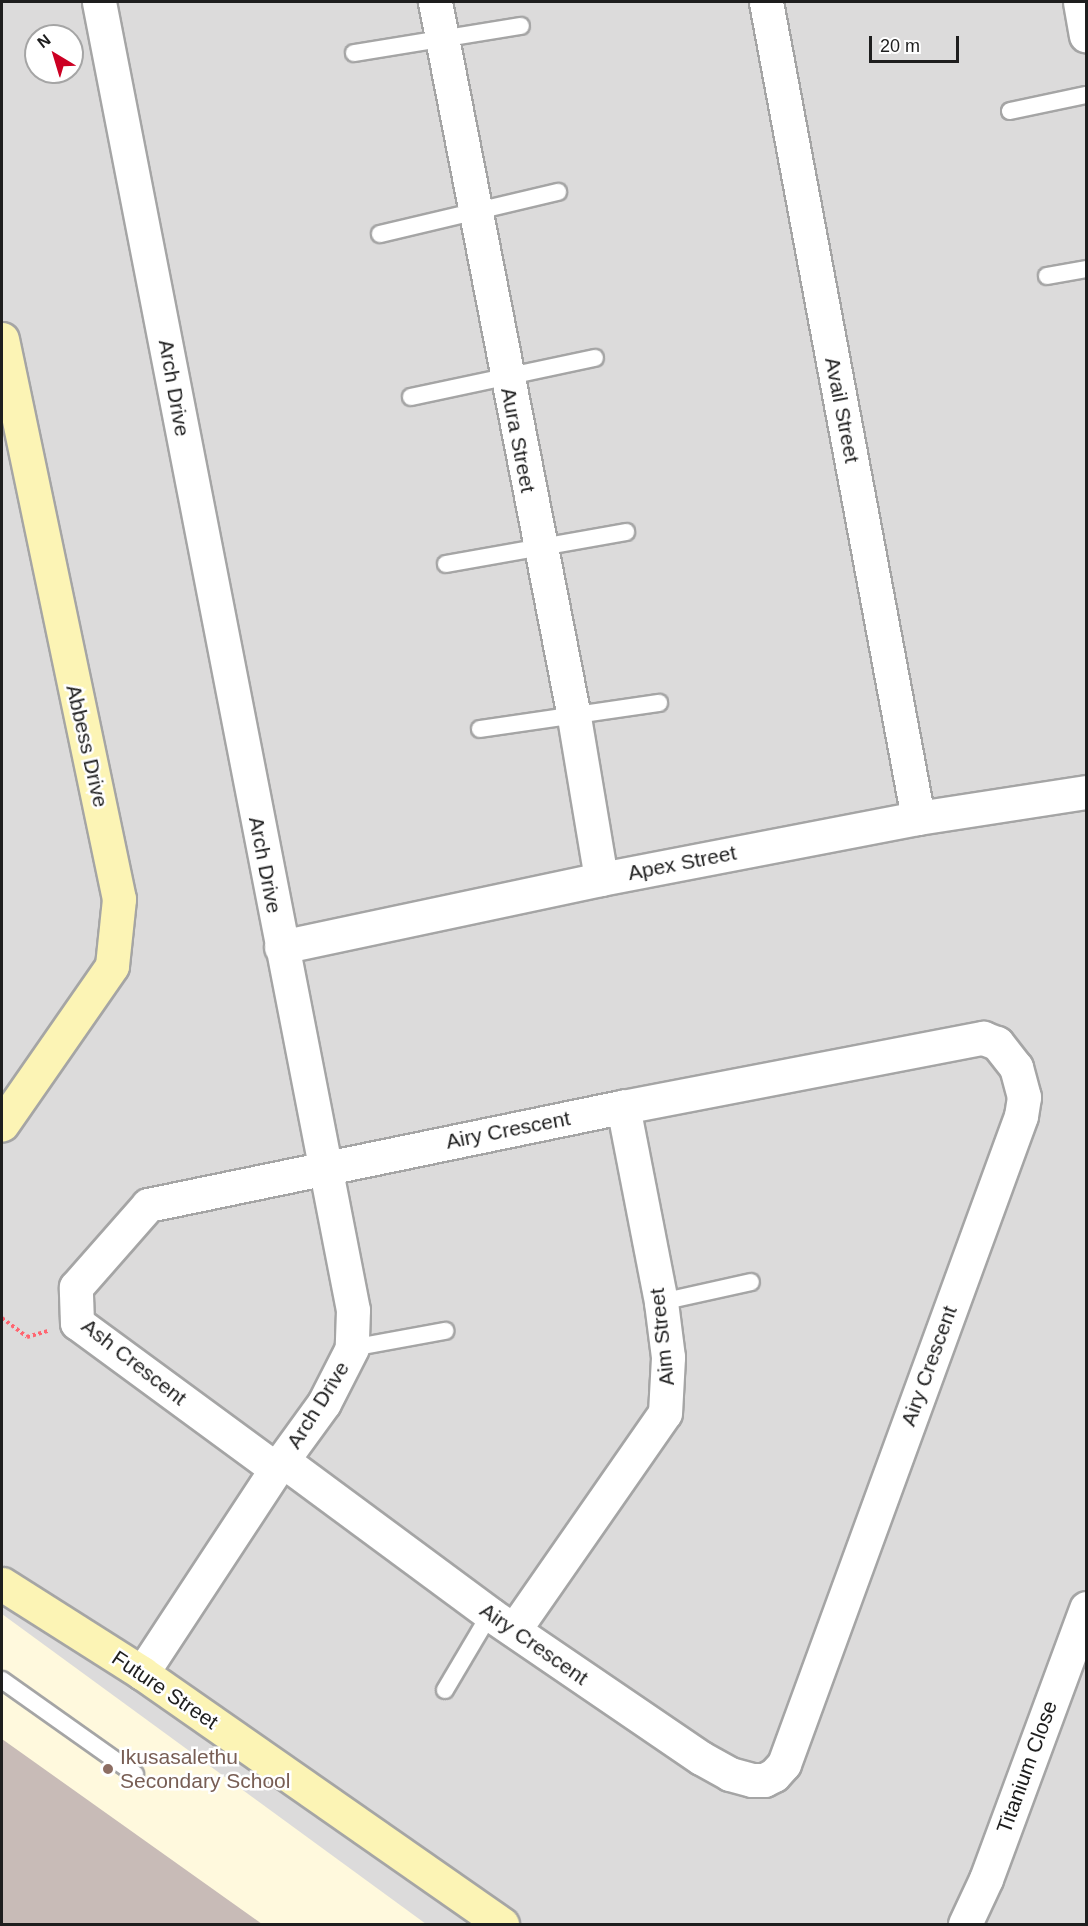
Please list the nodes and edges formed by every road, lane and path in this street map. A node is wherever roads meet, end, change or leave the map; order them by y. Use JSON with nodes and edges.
{"nodes":[{"id":1,"x":99,"y":2,"type":"edge"},
{"id":2,"x":435,"y":2,"type":"edge"},
{"id":3,"x":766,"y":2,"type":"edge"},
{"id":4,"x":1080,"y":2,"type":"edge"},
{"id":5,"x":521,"y":26,"type":"dead end"},
{"id":6,"x":1086,"y":35,"type":"edge"},
{"id":7,"x":441,"y":41,"type":"junction"},
{"id":8,"x":354,"y":53,"type":"dead end"},
{"id":9,"x":1086,"y":95,"type":"edge"},
{"id":10,"x":1010,"y":111,"type":"dead end"},
{"id":11,"x":558,"y":192,"type":"dead end"},
{"id":12,"x":476,"y":210,"type":"junction"},
{"id":13,"x":380,"y":234,"type":"dead end"},
{"id":14,"x":1086,"y":270,"type":"edge"},
{"id":15,"x":1047,"y":276,"type":"dead end"},
{"id":16,"x":2,"y":339,"type":"edge"},
{"id":17,"x":595,"y":358,"type":"dead end"},
{"id":18,"x":506,"y":377,"type":"junction"},
{"id":19,"x":411,"y":397,"type":"dead end"},
{"id":20,"x":626,"y":532,"type":"dead end"},
{"id":21,"x":538,"y":548,"type":"junction"},
{"id":22,"x":446,"y":564,"type":"dead end"},
{"id":23,"x":659,"y":703,"type":"dead end"},
{"id":24,"x":574,"y":717,"type":"junction"},
{"id":25,"x":480,"y":729,"type":"dead end"},
{"id":26,"x":1086,"y":792,"type":"edge"},
{"id":27,"x":918,"y":818,"type":"junction"},
{"id":28,"x":601,"y":879,"type":"junction"},
{"id":29,"x":280,"y":947,"type":"junction"},
{"id":30,"x":623,"y":1107,"type":"junction"},
{"id":31,"x":2,"y":1124,"type":"edge"},
{"id":32,"x":325,"y":1167,"type":"junction"},
{"id":33,"x":750,"y":1282,"type":"dead end"},
{"id":34,"x":661,"y":1302,"type":"junction"},
{"id":35,"x":2,"y":1318,"type":"edge"},
{"id":36,"x":77,"y":1323,"type":"junction"},
{"id":37,"x":445,"y":1331,"type":"dead end"},
{"id":38,"x":352,"y":1348,"type":"junction"},
{"id":39,"x":279,"y":1465,"type":"junction"},
{"id":40,"x":2,"y":1584,"type":"edge"},
{"id":41,"x":1086,"y":1608,"type":"edge"},
{"id":42,"x":502,"y":1622,"type":"junction"},
{"id":43,"x":142,"y":1673,"type":"junction"},
{"id":44,"x":2,"y":1680,"type":"edge"},
{"id":45,"x":445,"y":1690,"type":"dead end"},
{"id":46,"x":135,"y":1774,"type":"dead end"},
{"id":47,"x":502,"y":1924,"type":"edge"},
{"id":48,"x":965,"y":1924,"type":"edge"}],
"edges":[{"from":1,"to":29,"type":"street","name":"Arch Drive"},
{"from":2,"to":7,"type":"street","name":"Aura Street"},
{"from":3,"to":27,"type":"street","name":"Avail Street"},
{"from":4,"to":6,"type":"street"},
{"from":5,"to":7,"type":"lane"},
{"from":7,"to":8,"type":"lane"},
{"from":7,"to":12,"type":"street","name":"Aura Street"},
{"from":9,"to":10,"type":"lane"},
{"from":11,"to":12,"type":"lane"},
{"from":12,"to":13,"type":"lane"},
{"from":12,"to":18,"type":"street","name":"Aura Street"},
{"from":14,"to":15,"type":"lane"},
{"from":16,"to":31,"type":"street","name":"Abbess Drive"},
{"from":17,"to":18,"type":"lane"},
{"from":18,"to":19,"type":"lane"},
{"from":18,"to":21,"type":"street","name":"Aura Street"},
{"from":20,"to":21,"type":"lane"},
{"from":21,"to":22,"type":"lane"},
{"from":21,"to":24,"type":"street","name":"Aura Street"},
{"from":23,"to":24,"type":"lane"},
{"from":24,"to":25,"type":"lane"},
{"from":24,"to":28,"type":"street","name":"Aura Street"},
{"from":26,"to":27,"type":"street","name":"Apex Street"},
{"from":27,"to":28,"type":"street","name":"Apex Street"},
{"from":28,"to":29,"type":"street","name":"Apex Street"},
{"from":29,"to":32,"type":"street","name":"Arch Drive"},
{"from":30,"to":32,"type":"street","name":"Airy Crescent"},
{"from":30,"to":34,"type":"street","name":"Aim Street"},
{"from":30,"to":42,"type":"street","name":"Airy Crescent"},
{"from":32,"to":36,"type":"street","name":"Ash Crescent"},
{"from":32,"to":38,"type":"street","name":"Arch Drive"},
{"from":33,"to":34,"type":"lane"},
{"from":34,"to":42,"type":"street","name":"Aim Street"},
{"from":35,"to":36,"type":"path"},
{"from":36,"to":39,"type":"street","name":"Ash Crescent"},
{"from":37,"to":38,"type":"lane"},
{"from":38,"to":39,"type":"street","name":"Arch Drive"},
{"from":39,"to":42,"type":"street","name":"Airy Crescent"},
{"from":39,"to":43,"type":"street","name":"Arch Drive"},
{"from":40,"to":43,"type":"street","name":"Future Street"},
{"from":41,"to":48,"type":"street","name":"Titanium Close"},
{"from":42,"to":45,"type":"lane"},
{"from":43,"to":47,"type":"street","name":"Future Street"},
{"from":44,"to":46,"type":"lane"}]}
